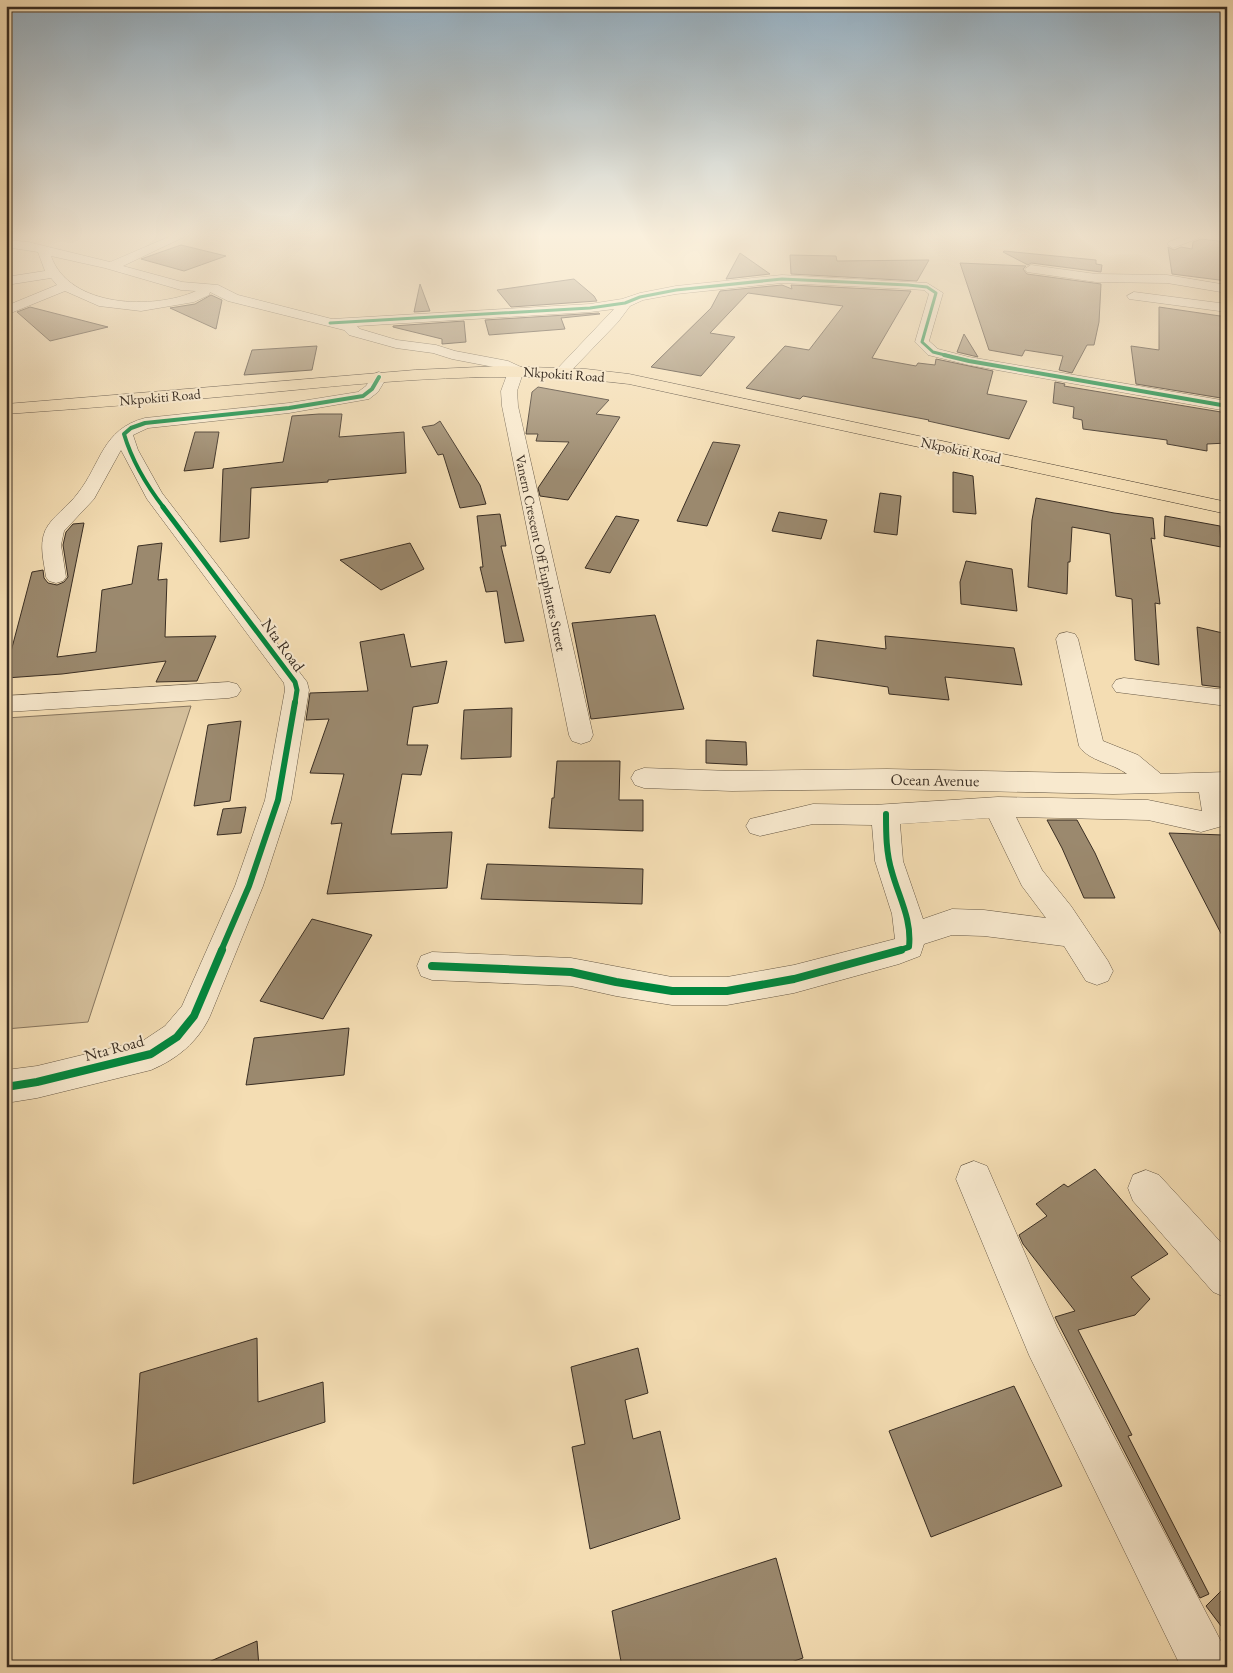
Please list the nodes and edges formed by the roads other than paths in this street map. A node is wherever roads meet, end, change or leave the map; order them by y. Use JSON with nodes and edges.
{"nodes":[{"id":1,"x":295,"y":314,"type":"edge"},
{"id":2,"x":485,"y":314,"type":"edge"},
{"id":3,"x":616,"y":314,"type":"edge"},
{"id":4,"x":930,"y":314,"type":"edge"},
{"id":5,"x":330,"y":323,"type":"junction"},
{"id":6,"x":516,"y":370,"type":"junction"},
{"id":7,"x":563,"y":371,"type":"junction"},
{"id":8,"x":378,"y":377,"type":"junction"},
{"id":9,"x":1227,"y":406,"type":"edge"},
{"id":10,"x":6,"y":409,"type":"edge"},
{"id":11,"x":124,"y":434,"type":"junction"},
{"id":12,"x":1112,"y":482,"type":"junction"},
{"id":13,"x":1226,"y":493,"type":"edge"},
{"id":14,"x":1227,"y":508,"type":"edge"},
{"id":15,"x":56,"y":577,"type":"dead end"},
{"id":16,"x":1067,"y":639,"type":"dead end"},
{"id":17,"x":1124,"y":686,"type":"dead end"},
{"id":18,"x":229,"y":690,"type":"dead end"},
{"id":19,"x":1227,"y":698,"type":"edge"},
{"id":20,"x":6,"y":704,"type":"edge"},
{"id":21,"x":581,"y":735,"type":"dead end"},
{"id":22,"x":644,"y":778,"type":"dead end"},
{"id":23,"x":1219,"y":782,"type":"edge"},
{"id":24,"x":1158,"y":784,"type":"junction"},
{"id":25,"x":998,"y":807,"type":"junction"},
{"id":26,"x":886,"y":814,"type":"junction"},
{"id":27,"x":760,"y":826,"type":"dead end"},
{"id":28,"x":1073,"y":934,"type":"junction"},
{"id":29,"x":911,"y":936,"type":"junction"},
{"id":30,"x":432,"y":966,"type":"dead end"},
{"id":31,"x":1097,"y":972,"type":"dead end"},
{"id":32,"x":6,"y":1087,"type":"edge"},
{"id":33,"x":974,"y":1179,"type":"dead end"},
{"id":34,"x":1146,"y":1188,"type":"dead end"},
{"id":35,"x":1227,"y":1278,"type":"edge"},
{"id":36,"x":1207,"y":1667,"type":"edge"}],
"edges":[{"from":1,"to":5,"type":"street"},
{"from":2,"to":5,"type":"street"},
{"from":3,"to":7,"type":"street"},
{"from":4,"to":9,"type":"street"},
{"from":5,"to":6,"type":"street"},
{"from":6,"to":7,"type":"main road","name":"Nkpokiti Road"},
{"from":6,"to":8,"type":"main road","name":"Nkpokiti Road"},
{"from":6,"to":21,"type":"street","name":"Vanern Crescent Off Euphrates Street"},
{"from":7,"to":12,"type":"main road","name":"Nkpokiti Road"},
{"from":8,"to":10,"type":"main road","name":"Nkpokiti Road"},
{"from":8,"to":11,"type":"street"},
{"from":11,"to":15,"type":"street"},
{"from":11,"to":32,"type":"street","name":"Nta Road"},
{"from":12,"to":13,"type":"main road"},
{"from":12,"to":14,"type":"main road"},
{"from":16,"to":24,"type":"street"},
{"from":17,"to":19,"type":"street"},
{"from":18,"to":20,"type":"street"},
{"from":22,"to":24,"type":"street","name":"Ocean Avenue"},
{"from":23,"to":24,"type":"street","name":"Ocean Avenue"},
{"from":23,"to":25,"type":"street"},
{"from":25,"to":26,"type":"street"},
{"from":25,"to":28,"type":"street"},
{"from":26,"to":27,"type":"street"},
{"from":26,"to":29,"type":"street"},
{"from":28,"to":29,"type":"street"},
{"from":28,"to":31,"type":"street"},
{"from":29,"to":30,"type":"street"},
{"from":33,"to":36,"type":"street"},
{"from":34,"to":35,"type":"street"}]}
